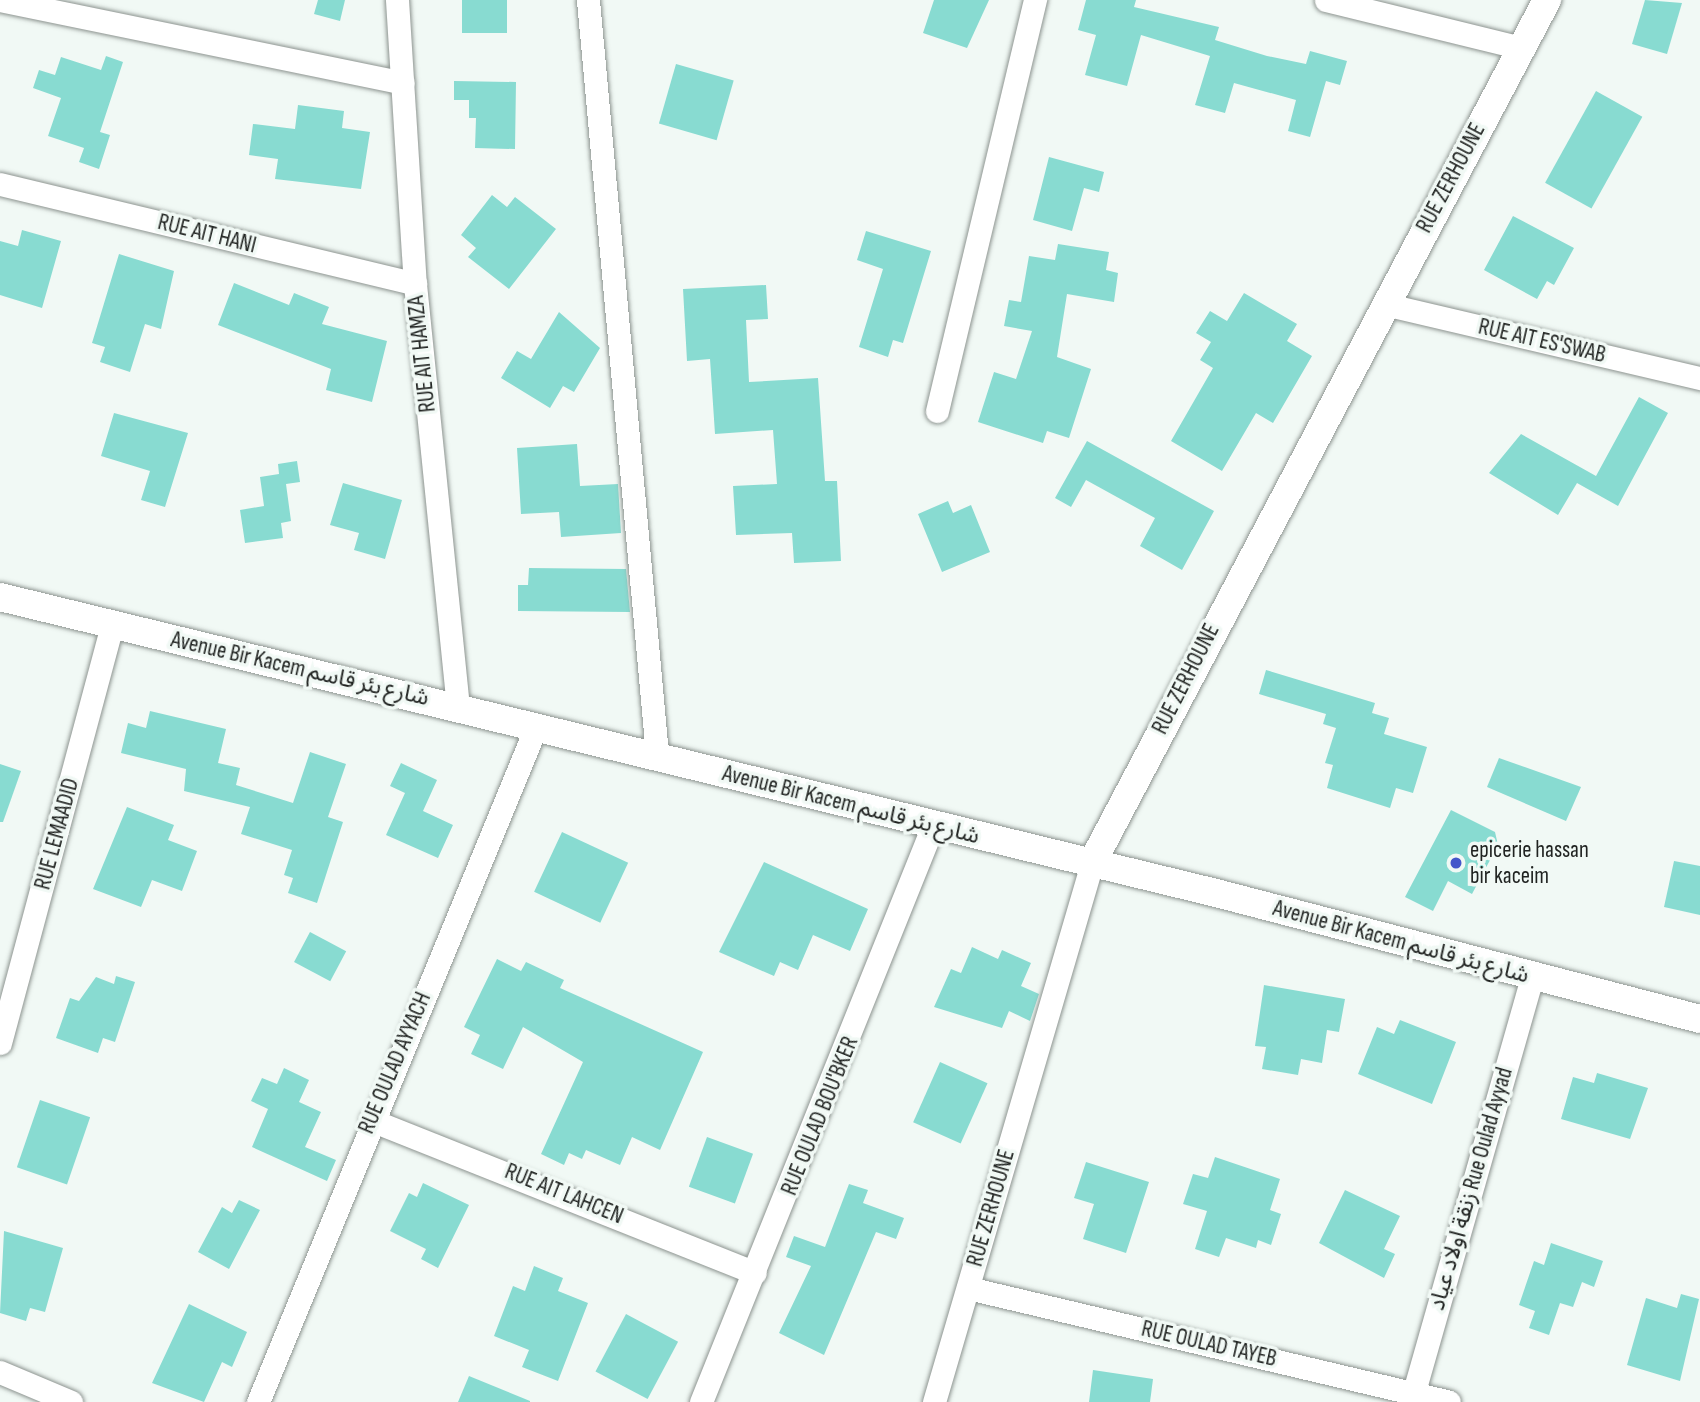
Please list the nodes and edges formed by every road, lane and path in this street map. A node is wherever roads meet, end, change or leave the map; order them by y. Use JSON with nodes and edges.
{"nodes":[{"id":1,"x":0,"y":0,"type":"edge"},
{"id":2,"x":397,"y":0,"type":"edge"},
{"id":3,"x":587,"y":0,"type":"edge"},
{"id":4,"x":1035,"y":0,"type":"edge"},
{"id":5,"x":1325,"y":0,"type":"edge"},
{"id":6,"x":1547,"y":0,"type":"edge"},
{"id":7,"x":1521,"y":48,"type":"junction"},
{"id":8,"x":403,"y":83,"type":"junction"},
{"id":9,"x":0,"y":184,"type":"edge"},
{"id":10,"x":415,"y":284,"type":"junction"},
{"id":11,"x":1384,"y":304,"type":"junction"},
{"id":12,"x":1700,"y":378,"type":"edge"},
{"id":13,"x":937,"y":411,"type":"dead end"},
{"id":14,"x":0,"y":597,"type":"edge"},
{"id":15,"x":112,"y":624,"type":"junction"},
{"id":16,"x":458,"y":706,"type":"junction"},
{"id":17,"x":536,"y":726,"type":"junction"},
{"id":18,"x":657,"y":754,"type":"junction"},
{"id":19,"x":932,"y":828,"type":"junction"},
{"id":20,"x":1092,"y":863,"type":"junction"},
{"id":21,"x":1532,"y":977,"type":"junction"},
{"id":22,"x":1700,"y":1019,"type":"edge"},
{"id":23,"x":0,"y":1044,"type":"edge"},
{"id":24,"x":370,"y":1120,"type":"junction"},
{"id":25,"x":755,"y":1273,"type":"junction"},
{"id":26,"x":968,"y":1288,"type":"junction"},
{"id":27,"x":0,"y":1372,"type":"edge"},
{"id":28,"x":1412,"y":1397,"type":"edge"},
{"id":29,"x":71,"y":1402,"type":"edge"},
{"id":30,"x":258,"y":1402,"type":"edge"},
{"id":31,"x":701,"y":1402,"type":"edge"},
{"id":32,"x":934,"y":1402,"type":"edge"},
{"id":33,"x":1449,"y":1402,"type":"edge"}],
"edges":[{"from":1,"to":8,"type":"street"},
{"from":2,"to":8,"type":"street","name":"RUE AIT HAMZA"},
{"from":3,"to":18,"type":"street"},
{"from":4,"to":13,"type":"street"},
{"from":5,"to":7,"type":"street"},
{"from":6,"to":7,"type":"street","name":"RUE ZERHOUNE"},
{"from":7,"to":11,"type":"street","name":"RUE ZERHOUNE"},
{"from":8,"to":10,"type":"street","name":"RUE AIT HAMZA"},
{"from":9,"to":10,"type":"street","name":"RUE AIT HANI"},
{"from":10,"to":16,"type":"street","name":"RUE AIT HAMZA"},
{"from":11,"to":12,"type":"street","name":"RUE AIT ES'SWAB"},
{"from":11,"to":20,"type":"street","name":"RUE ZERHOUNE"},
{"from":14,"to":15,"type":"street","name":"Avenue Bir Kacem شارع بئر قاسم"},
{"from":15,"to":16,"type":"street","name":"Avenue Bir Kacem شارع بئر قاسم"},
{"from":15,"to":23,"type":"street","name":"RUE LEMAADID"},
{"from":16,"to":17,"type":"street","name":"Avenue Bir Kacem شارع بئر قاسم"},
{"from":17,"to":18,"type":"street","name":"Avenue Bir Kacem شارع بئر قاسم"},
{"from":17,"to":24,"type":"street","name":"RUE OULAD AYYACH"},
{"from":18,"to":19,"type":"street","name":"Avenue Bir Kacem شارع بئر قاسم"},
{"from":19,"to":20,"type":"street","name":"Avenue Bir Kacem شارع بئر قاسم"},
{"from":19,"to":25,"type":"street","name":"RUE OULAD BOU'BKER"},
{"from":20,"to":21,"type":"street","name":"Avenue Bir Kacem شارع بئر قاسم"},
{"from":20,"to":26,"type":"street","name":"RUE ZERHOUNE"},
{"from":21,"to":22,"type":"street","name":"Avenue Bir Kacem شارع بئر قاسم"},
{"from":21,"to":28,"type":"street","name":"زنقة اولاد عياد Rue Oulad Ayyad"},
{"from":24,"to":25,"type":"street","name":"RUE AIT LAHCEN"},
{"from":24,"to":30,"type":"street","name":"RUE OULAD AYYACH"},
{"from":25,"to":31,"type":"street","name":"RUE OULAD BOU'BKER"},
{"from":26,"to":28,"type":"street","name":"RUE OULAD TAYEB"},
{"from":26,"to":32,"type":"street","name":"RUE ZERHOUNE"},
{"from":27,"to":29,"type":"street"},
{"from":28,"to":33,"type":"street","name":"RUE OULAD TAYEB"}]}
